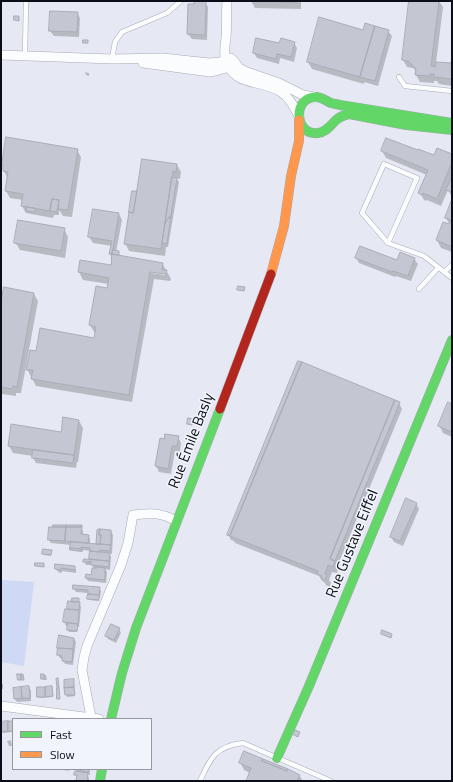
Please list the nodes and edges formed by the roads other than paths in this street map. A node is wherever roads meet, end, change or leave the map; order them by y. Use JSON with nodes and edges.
{"nodes":[{"id":1,"x":26,"y":1,"type":"edge"},
{"id":2,"x":181,"y":1,"type":"edge"},
{"id":3,"x":227,"y":1,"type":"edge"},
{"id":4,"x":1,"y":55,"type":"edge"},
{"id":5,"x":25,"y":56,"type":"junction"},
{"id":6,"x":112,"y":59,"type":"junction"},
{"id":7,"x":231,"y":62,"type":"junction"},
{"id":8,"x":399,"y":76,"type":"dead end"},
{"id":9,"x":452,"y":91,"type":"edge"},
{"id":10,"x":314,"y":97,"type":"junction"},
{"id":11,"x":329,"y":101,"type":"junction"},
{"id":12,"x":299,"y":118,"type":"junction"},
{"id":13,"x":333,"y":123,"type":"junction"},
{"id":14,"x":452,"y":123,"type":"edge"},
{"id":15,"x":452,"y":130,"type":"edge"},
{"id":16,"x":320,"y":133,"type":"junction"},
{"id":17,"x":292,"y":170,"type":"junction"},
{"id":18,"x":388,"y":243,"type":"junction"},
{"id":19,"x":452,"y":265,"type":"edge"},
{"id":20,"x":438,"y":268,"type":"junction"},
{"id":21,"x":444,"y":272,"type":"junction"},
{"id":22,"x":452,"y":278,"type":"edge"},
{"id":23,"x":419,"y":289,"type":"dead end"},
{"id":24,"x":452,"y":340,"type":"edge"},
{"id":25,"x":176,"y":521,"type":"junction"},
{"id":26,"x":1,"y":706,"type":"edge"},
{"id":27,"x":95,"y":718,"type":"edge"},
{"id":28,"x":111,"y":718,"type":"edge"},
{"id":29,"x":277,"y":758,"type":"junction"},
{"id":30,"x":102,"y":770,"type":"edge"},
{"id":31,"x":100,"y":781,"type":"edge"},
{"id":32,"x":200,"y":781,"type":"edge"},
{"id":33,"x":331,"y":781,"type":"edge"}],
"edges":[{"from":1,"to":5,"type":"lane"},
{"from":2,"to":6,"type":"lane"},
{"from":3,"to":7,"type":"street"},
{"from":4,"to":5,"type":"street"},
{"from":5,"to":6,"type":"street"},
{"from":6,"to":7,"type":"street"},
{"from":7,"to":10,"type":"street"},
{"from":7,"to":12,"type":"street"},
{"from":8,"to":9,"type":"lane"},
{"from":10,"to":11,"type":"street"},
{"from":10,"to":12,"type":"street"},
{"from":11,"to":13,"type":"street"},
{"from":11,"to":14,"type":"street"},
{"from":12,"to":16,"type":"street"},
{"from":12,"to":17,"type":"street","name":"Rue Émile Basly"},
{"from":13,"to":15,"type":"street"},
{"from":13,"to":16,"type":"street"},
{"from":16,"to":17,"type":"street","name":"Rue Émile Basly"},
{"from":17,"to":25,"type":"street","name":"Rue Émile Basly"},
{"from":18,"to":18,"type":"lane"},
{"from":18,"to":20,"type":"lane"},
{"from":19,"to":21,"type":"lane"},
{"from":20,"to":21,"type":"lane"},
{"from":20,"to":23,"type":"lane"},
{"from":21,"to":22,"type":"lane"},
{"from":24,"to":29,"type":"street","name":"Rue Gustave Eiffel"},
{"from":25,"to":27,"type":"street"},
{"from":25,"to":28,"type":"street","name":"Rue Émile Basly"},
{"from":26,"to":27,"type":"street"},
{"from":29,"to":32,"type":"lane"},
{"from":29,"to":33,"type":"lane"},
{"from":30,"to":31,"type":"street"}]}
